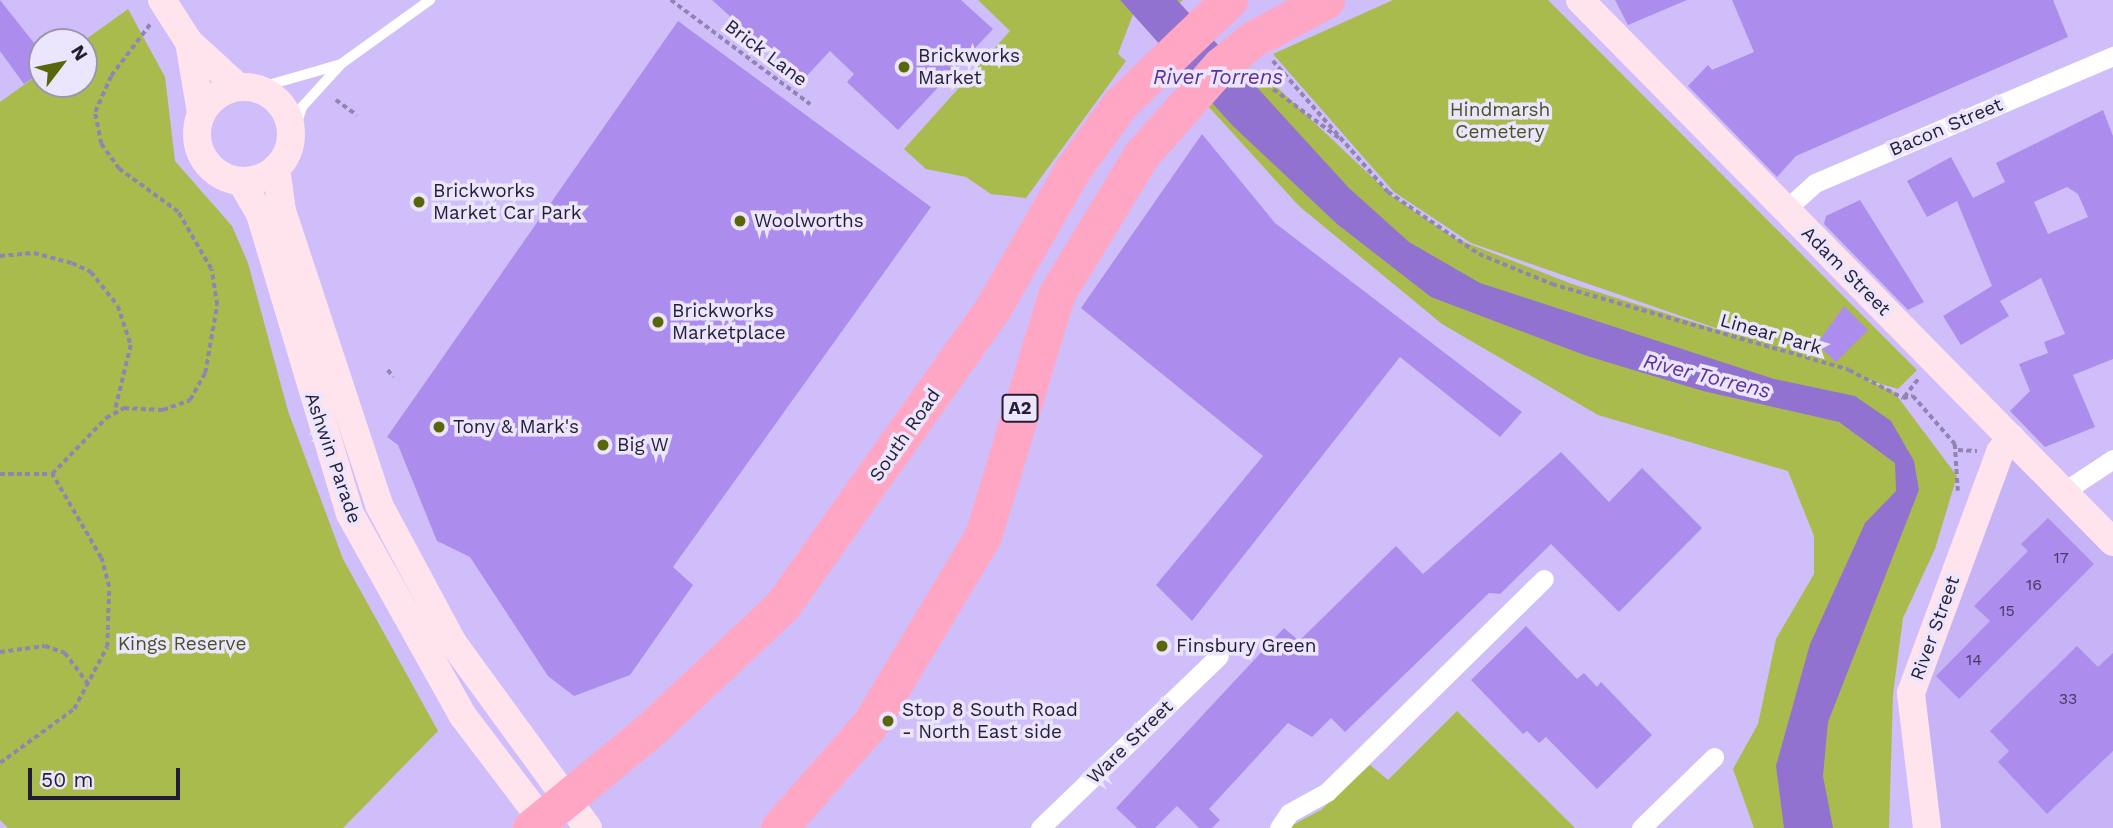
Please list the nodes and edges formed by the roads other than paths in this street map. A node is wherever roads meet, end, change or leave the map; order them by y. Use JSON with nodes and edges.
{"nodes":[{"id":1,"x":430,"y":0,"type":"edge"},
{"id":2,"x":1229,"y":0,"type":"edge"},
{"id":3,"x":1326,"y":0,"type":"edge"},
{"id":4,"x":1580,"y":0,"type":"edge"},
{"id":5,"x":163,"y":3,"type":"edge"},
{"id":6,"x":189,"y":42,"type":"junction"},
{"id":7,"x":2113,"y":56,"type":"edge"},
{"id":8,"x":341,"y":64,"type":"junction"},
{"id":9,"x":247,"y":87,"type":"junction"},
{"id":10,"x":201,"y":113,"type":"junction"},
{"id":11,"x":283,"y":156,"type":"junction"},
{"id":12,"x":241,"y":181,"type":"junction"},
{"id":13,"x":1785,"y":209,"type":"junction"},
{"id":14,"x":2011,"y":438,"type":"junction"},
{"id":15,"x":2113,"y":459,"type":"edge"},
{"id":16,"x":2063,"y":492,"type":"junction"},
{"id":17,"x":2113,"y":542,"type":"edge"},
{"id":18,"x":1544,"y":579,"type":"dead end"},
{"id":19,"x":1219,"y":656,"type":"dead end"},
{"id":20,"x":1714,"y":757,"type":"dead end"},
{"id":21,"x":546,"y":819,"type":"edge"},
{"id":22,"x":588,"y":828,"type":"edge"},
{"id":23,"x":779,"y":828,"type":"edge"},
{"id":24,"x":1040,"y":828,"type":"edge"},
{"id":25,"x":1279,"y":828,"type":"edge"},
{"id":26,"x":1641,"y":828,"type":"edge"},
{"id":27,"x":1927,"y":828,"type":"edge"}],
"edges":[{"from":1,"to":8,"type":"lane"},
{"from":2,"to":21,"type":"highway","name":"South Road"},
{"from":3,"to":23,"type":"highway","number":"A2"},
{"from":4,"to":13,"type":"street","name":"Adam Street"},
{"from":5,"to":6,"type":"street"},
{"from":6,"to":9,"type":"street"},
{"from":6,"to":10,"type":"street"},
{"from":7,"to":13,"type":"street","name":"Bacon Street"},
{"from":8,"to":9,"type":"lane"},
{"from":8,"to":11,"type":"lane"},
{"from":9,"to":10,"type":"street"},
{"from":9,"to":11,"type":"street"},
{"from":10,"to":12,"type":"street"},
{"from":11,"to":12,"type":"street"},
{"from":11,"to":21,"type":"street","name":"Ashwin Parade"},
{"from":12,"to":21,"type":"street","name":"Ashwin Parade"},
{"from":13,"to":14,"type":"street","name":"Adam Street"},
{"from":14,"to":16,"type":"street","name":"Adam Street"},
{"from":14,"to":27,"type":"street","name":"River Street"},
{"from":15,"to":16,"type":"street"},
{"from":16,"to":17,"type":"street","name":"Adam Street"},
{"from":18,"to":25,"type":"street"},
{"from":19,"to":24,"type":"street","name":"Ware Street"},
{"from":20,"to":26,"type":"street"},
{"from":21,"to":22,"type":"street"}]}
